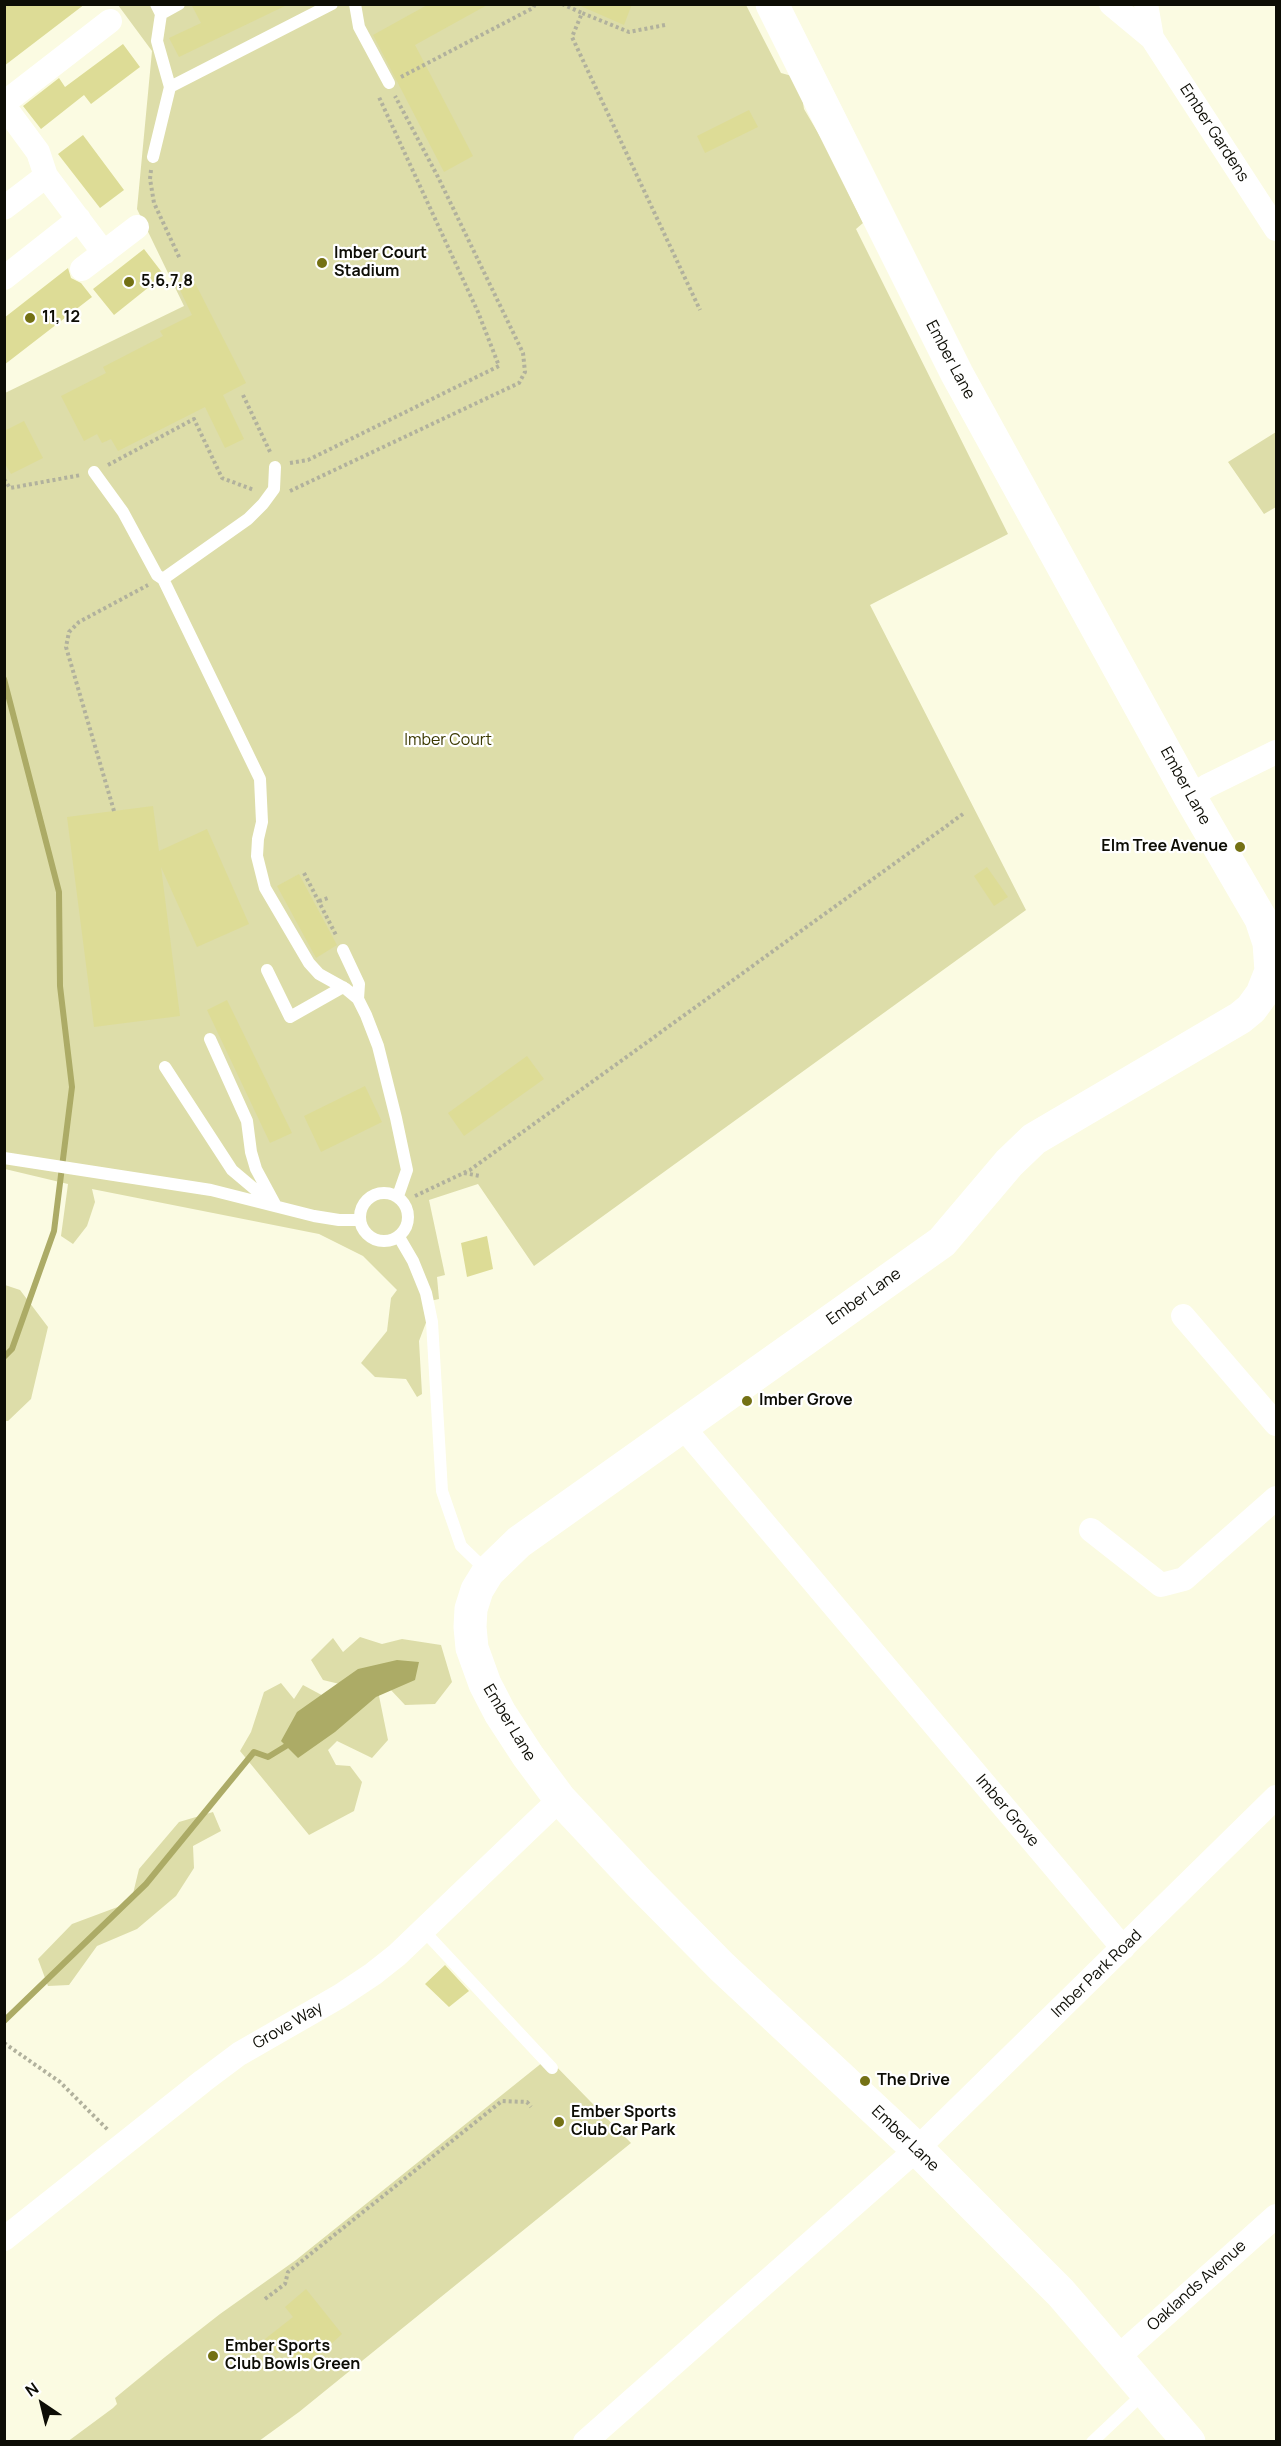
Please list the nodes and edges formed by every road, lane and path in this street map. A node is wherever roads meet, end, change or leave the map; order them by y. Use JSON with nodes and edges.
{"nodes":[{"id":1,"x":179,"y":4,"type":"edge"},
{"id":2,"x":332,"y":4,"type":"edge"},
{"id":3,"x":355,"y":4,"type":"edge"},
{"id":4,"x":535,"y":4,"type":"edge"},
{"id":5,"x":562,"y":4,"type":"edge"},
{"id":6,"x":772,"y":4,"type":"edge"},
{"id":7,"x":1111,"y":4,"type":"edge"},
{"id":8,"x":1146,"y":4,"type":"edge"},
{"id":9,"x":158,"y":9,"type":"edge"},
{"id":10,"x":582,"y":13,"type":"junction"},
{"id":11,"x":110,"y":21,"type":"dead end"},
{"id":12,"x":665,"y":24,"type":"dead end"},
{"id":13,"x":1152,"y":38,"type":"junction"},
{"id":14,"x":389,"y":83,"type":"junction"},
{"id":15,"x":170,"y":87,"type":"junction"},
{"id":16,"x":376,"y":92,"type":"dead end"},
{"id":17,"x":4,"y":104,"type":"edge"},
{"id":18,"x":153,"y":157,"type":"joint"},
{"id":19,"x":46,"y":176,"type":"junction"},
{"id":20,"x":4,"y":208,"type":"edge"},
{"id":21,"x":79,"y":219,"type":"junction"},
{"id":22,"x":137,"y":226,"type":"dead end"},
{"id":23,"x":1276,"y":229,"type":"edge"},
{"id":24,"x":104,"y":253,"type":"junction"},
{"id":25,"x":180,"y":259,"type":"dead end"},
{"id":26,"x":82,"y":269,"type":"dead end"},
{"id":27,"x":4,"y":278,"type":"edge"},
{"id":28,"x":700,"y":310,"type":"dead end"},
{"id":29,"x":243,"y":395,"type":"dead end"},
{"id":30,"x":275,"y":467,"type":"junction"},
{"id":31,"x":94,"y":472,"type":"junction"},
{"id":32,"x":4,"y":479,"type":"edge"},
{"id":33,"x":7,"y":489,"type":"edge"},
{"id":34,"x":269,"y":495,"type":"junction"},
{"id":35,"x":163,"y":579,"type":"junction"},
{"id":36,"x":1276,"y":752,"type":"edge"},
{"id":37,"x":1190,"y":797,"type":"junction"},
{"id":38,"x":114,"y":811,"type":"dead end"},
{"id":39,"x":963,"y":814,"type":"dead end"},
{"id":40,"x":304,"y":873,"type":"dead end"},
{"id":41,"x":328,"y":897,"type":"dead end"},
{"id":42,"x":319,"y":902,"type":"junction"},
{"id":43,"x":343,"y":950,"type":"joint"},
{"id":44,"x":267,"y":970,"type":"dead end"},
{"id":45,"x":1274,"y":972,"type":"edge"},
{"id":46,"x":343,"y":987,"type":"junction"},
{"id":47,"x":358,"y":999,"type":"junction"},
{"id":48,"x":210,"y":1039,"type":"dead end"},
{"id":49,"x":165,"y":1067,"type":"dead end"},
{"id":50,"x":4,"y":1158,"type":"edge"},
{"id":51,"x":464,"y":1173,"type":"junction"},
{"id":52,"x":480,"y":1176,"type":"dead end"},
{"id":53,"x":401,"y":1199,"type":"junction"},
{"id":54,"x":276,"y":1206,"type":"junction"},
{"id":55,"x":360,"y":1220,"type":"junction"},
{"id":56,"x":399,"y":1237,"type":"junction"},
{"id":57,"x":1183,"y":1316,"type":"dead end"},
{"id":58,"x":1276,"y":1424,"type":"edge"},
{"id":59,"x":682,"y":1426,"type":"junction"},
{"id":60,"x":1276,"y":1498,"type":"edge"},
{"id":61,"x":1091,"y":1530,"type":"dead end"},
{"id":62,"x":488,"y":1572,"type":"junction"},
{"id":63,"x":1276,"y":1797,"type":"edge"},
{"id":64,"x":560,"y":1799,"type":"junction"},
{"id":65,"x":423,"y":1930,"type":"junction"},
{"id":66,"x":1123,"y":1948,"type":"junction"},
{"id":67,"x":4,"y":2043,"type":"edge"},
{"id":68,"x":552,"y":2068,"type":"dead end"},
{"id":69,"x":531,"y":2107,"type":"dead end"},
{"id":70,"x":123,"y":2145,"type":"junction"},
{"id":71,"x":917,"y":2149,"type":"junction"},
{"id":72,"x":1276,"y":2216,"type":"edge"},
{"id":73,"x":4,"y":2239,"type":"edge"},
{"id":74,"x":265,"y":2299,"type":"dead end"},
{"id":75,"x":1118,"y":2357,"type":"junction"},
{"id":76,"x":1148,"y":2391,"type":"junction"},
{"id":77,"x":585,"y":2442,"type":"edge"},
{"id":78,"x":1092,"y":2442,"type":"edge"},
{"id":79,"x":1189,"y":2442,"type":"edge"}],
"edges":[{"from":1,"to":9,"type":"lane"},
{"from":2,"to":15,"type":"lane"},
{"from":3,"to":14,"type":"lane"},
{"from":4,"to":14,"type":"path"},
{"from":5,"to":10,"type":"path"},
{"from":6,"to":37,"type":"main road","name":"Ember Lane"},
{"from":7,"to":13,"type":"street","name":"Ember Gardens"},
{"from":8,"to":13,"type":"street","name":"Ember Gardens"},
{"from":9,"to":15,"type":"lane"},
{"from":10,"to":12,"type":"path"},
{"from":10,"to":28,"type":"path"},
{"from":11,"to":17,"type":"street"},
{"from":13,"to":23,"type":"street","name":"Ember Gardens"},
{"from":14,"to":34,"type":"path"},
{"from":15,"to":18,"type":"lane"},
{"from":16,"to":30,"type":"path"},
{"from":17,"to":19,"type":"street"},
{"from":18,"to":25,"type":"path"},
{"from":19,"to":20,"type":"street"},
{"from":19,"to":21,"type":"street"},
{"from":21,"to":24,"type":"street"},
{"from":21,"to":27,"type":"street"},
{"from":22,"to":24,"type":"street"},
{"from":24,"to":26,"type":"street"},
{"from":29,"to":30,"type":"path"},
{"from":30,"to":34,"type":"lane"},
{"from":31,"to":33,"type":"path"},
{"from":31,"to":34,"type":"path"},
{"from":31,"to":35,"type":"lane"},
{"from":32,"to":33,"type":"path"},
{"from":34,"to":35,"type":"lane"},
{"from":35,"to":38,"type":"path"},
{"from":35,"to":46,"type":"lane"},
{"from":36,"to":37,"type":"street"},
{"from":37,"to":45,"type":"main road","name":"Ember Lane"},
{"from":39,"to":51,"type":"path"},
{"from":40,"to":42,"type":"path"},
{"from":41,"to":42,"type":"path"},
{"from":42,"to":43,"type":"path"},
{"from":43,"to":47,"type":"lane"},
{"from":44,"to":46,"type":"lane"},
{"from":45,"to":59,"type":"main road","name":"Ember Lane"},
{"from":46,"to":47,"type":"lane"},
{"from":47,"to":53,"type":"lane"},
{"from":48,"to":54,"type":"lane"},
{"from":49,"to":54,"type":"lane"},
{"from":50,"to":54,"type":"lane"},
{"from":51,"to":52,"type":"path"},
{"from":51,"to":53,"type":"path"},
{"from":53,"to":55,"type":"lane"},
{"from":53,"to":56,"type":"lane"},
{"from":54,"to":55,"type":"lane"},
{"from":55,"to":56,"type":"lane"},
{"from":56,"to":62,"type":"lane"},
{"from":57,"to":58,"type":"street"},
{"from":59,"to":62,"type":"main road","name":"Ember Lane"},
{"from":59,"to":66,"type":"street","name":"Imber Grove"},
{"from":60,"to":61,"type":"street"},
{"from":62,"to":64,"type":"main road","name":"Ember Lane"},
{"from":63,"to":66,"type":"street","name":"Imber Park Road"},
{"from":64,"to":65,"type":"street","name":"Grove Way"},
{"from":64,"to":71,"type":"main road","name":"Ember Lane"},
{"from":65,"to":68,"type":"lane"},
{"from":65,"to":70,"type":"street","name":"Grove Way"},
{"from":66,"to":71,"type":"street","name":"Imber Park Road"},
{"from":67,"to":70,"type":"path"},
{"from":69,"to":74,"type":"path"},
{"from":70,"to":73,"type":"street","name":"Grove Way"},
{"from":71,"to":75,"type":"main road","name":"Ember Lane"},
{"from":71,"to":77,"type":"street"},
{"from":72,"to":75,"type":"street","name":"Oaklands Avenue"},
{"from":75,"to":76,"type":"main road","name":"Ember Lane"},
{"from":76,"to":78,"type":"lane"},
{"from":76,"to":79,"type":"main road","name":"Ember Lane"}]}
